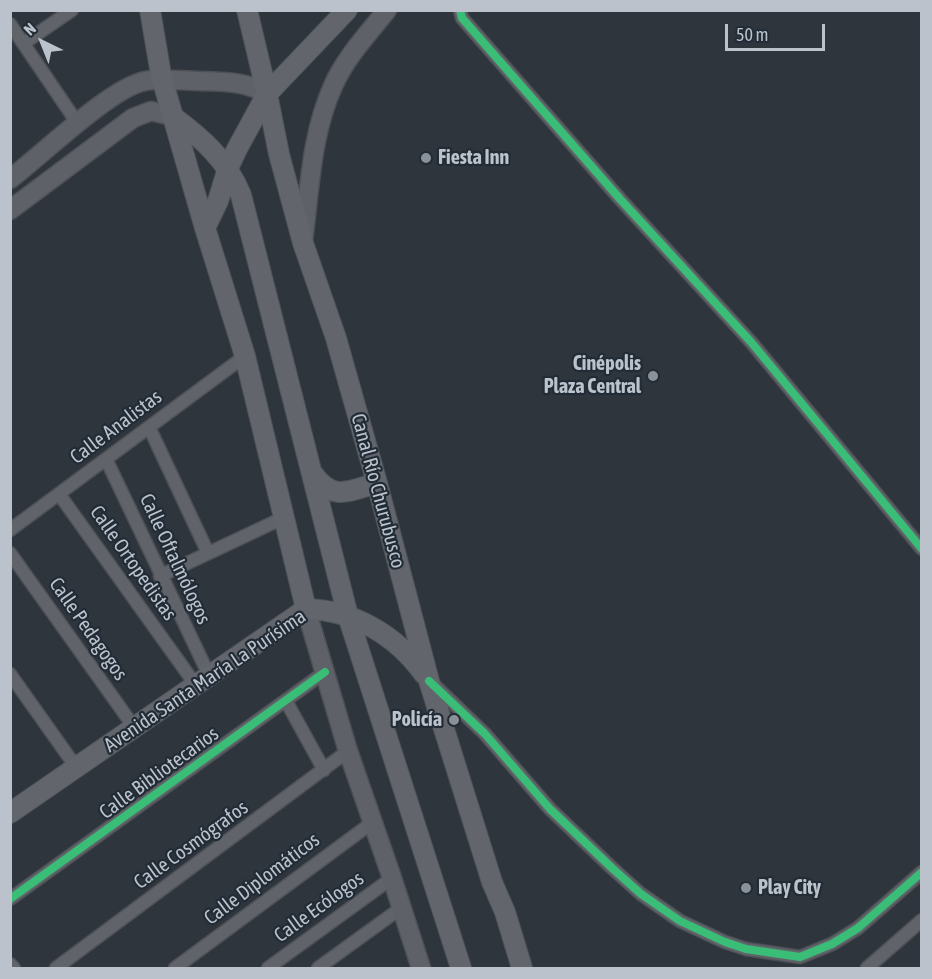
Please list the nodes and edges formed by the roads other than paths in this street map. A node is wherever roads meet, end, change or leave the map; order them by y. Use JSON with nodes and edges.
{"nodes":[{"id":1,"x":72,"y":10,"type":"edge"},
{"id":2,"x":247,"y":10,"type":"edge"},
{"id":3,"x":347,"y":10,"type":"edge"},
{"id":4,"x":387,"y":10,"type":"edge"},
{"id":5,"x":460,"y":10,"type":"edge"},
{"id":6,"x":149,"y":16,"type":"edge"},
{"id":7,"x":10,"y":24,"type":"edge"},
{"id":8,"x":24,"y":44,"type":"junction"},
{"id":9,"x":162,"y":80,"type":"junction"},
{"id":10,"x":267,"y":94,"type":"junction"},
{"id":11,"x":172,"y":116,"type":"junction"},
{"id":12,"x":78,"y":124,"type":"junction"},
{"id":13,"x":228,"y":168,"type":"junction"},
{"id":14,"x":12,"y":173,"type":"edge"},
{"id":15,"x":10,"y":210,"type":"edge"},
{"id":16,"x":205,"y":228,"type":"junction"},
{"id":17,"x":303,"y":243,"type":"junction"},
{"id":18,"x":245,"y":356,"type":"junction"},
{"id":19,"x":149,"y":427,"type":"junction"},
{"id":20,"x":106,"y":459,"type":"junction"},
{"id":21,"x":310,"y":469,"type":"junction"},
{"id":22,"x":377,"y":483,"type":"junction"},
{"id":23,"x":59,"y":494,"type":"junction"},
{"id":24,"x":283,"y":518,"type":"junction"},
{"id":25,"x":10,"y":530,"type":"edge"},
{"id":26,"x":921,"y":549,"type":"edge"},
{"id":27,"x":10,"y":553,"type":"edge"},
{"id":28,"x":208,"y":553,"type":"junction"},
{"id":29,"x":160,"y":576,"type":"junction"},
{"id":30,"x":306,"y":609,"type":"junction"},
{"id":31,"x":348,"y":616,"type":"junction"},
{"id":32,"x":326,"y":672,"type":"junction"},
{"id":33,"x":10,"y":674,"type":"edge"},
{"id":34,"x":202,"y":680,"type":"junction"},
{"id":35,"x":429,"y":681,"type":"junction"},
{"id":36,"x":286,"y":701,"type":"junction"},
{"id":37,"x":134,"y":727,"type":"junction"},
{"id":38,"x":348,"y":752,"type":"junction"},
{"id":39,"x":76,"y":767,"type":"junction"},
{"id":40,"x":324,"y":770,"type":"junction"},
{"id":41,"x":10,"y":813,"type":"edge"},
{"id":42,"x":373,"y":822,"type":"junction"},
{"id":43,"x":921,"y":872,"type":"edge"},
{"id":44,"x":392,"y":878,"type":"junction"},
{"id":45,"x":10,"y":899,"type":"edge"},
{"id":46,"x":401,"y":908,"type":"junction"},
{"id":47,"x":921,"y":920,"type":"edge"},
{"id":48,"x":10,"y":964,"type":"edge"},
{"id":49,"x":418,"y":967,"type":"edge"},
{"id":50,"x":14,"y":969,"type":"edge"},
{"id":51,"x":56,"y":969,"type":"edge"},
{"id":52,"x":175,"y":969,"type":"edge"},
{"id":53,"x":268,"y":969,"type":"edge"},
{"id":54,"x":318,"y":969,"type":"edge"},
{"id":55,"x":460,"y":969,"type":"edge"},
{"id":56,"x":522,"y":969,"type":"edge"},
{"id":57,"x":867,"y":969,"type":"edge"}],
"edges":[{"from":1,"to":8,"type":"street"},
{"from":2,"to":10,"type":"main road","name":"Canal Río Churubusco"},
{"from":3,"to":10,"type":"main road"},
{"from":4,"to":17,"type":"street"},
{"from":5,"to":26,"type":"street"},
{"from":6,"to":9,"type":"main road"},
{"from":7,"to":8,"type":"street"},
{"from":8,"to":12,"type":"street"},
{"from":9,"to":10,"type":"street"},
{"from":9,"to":11,"type":"main road"},
{"from":9,"to":12,"type":"street"},
{"from":10,"to":13,"type":"main road"},
{"from":10,"to":17,"type":"main road","name":"Canal Río Churubusco"},
{"from":11,"to":13,"type":"main road"},
{"from":11,"to":15,"type":"street"},
{"from":11,"to":16,"type":"main road"},
{"from":12,"to":14,"type":"street"},
{"from":13,"to":16,"type":"main road"},
{"from":13,"to":21,"type":"main road"},
{"from":16,"to":18,"type":"main road"},
{"from":17,"to":22,"type":"main road","name":"Canal Río Churubusco"},
{"from":18,"to":19,"type":"street","name":"Calle Analistas"},
{"from":18,"to":24,"type":"main road"},
{"from":19,"to":20,"type":"street","name":"Calle Analistas"},
{"from":19,"to":28,"type":"street"},
{"from":20,"to":23,"type":"street","name":"Calle Analistas"},
{"from":20,"to":29,"type":"street","name":"Calle Oftalmólogos"},
{"from":21,"to":22,"type":"main road"},
{"from":21,"to":31,"type":"main road"},
{"from":22,"to":35,"type":"main road","name":"Canal Río Churubusco"},
{"from":23,"to":25,"type":"street","name":"Calle Analistas"},
{"from":23,"to":34,"type":"street","name":"Calle Ortopedistas"},
{"from":24,"to":28,"type":"street"},
{"from":24,"to":30,"type":"main road"},
{"from":27,"to":37,"type":"street","name":"Calle Pedagogos"},
{"from":28,"to":29,"type":"street"},
{"from":29,"to":34,"type":"street","name":"Calle Oftalmólogos"},
{"from":30,"to":31,"type":"main road","name":"Avenida Santa María La Purísima"},
{"from":30,"to":32,"type":"street"},
{"from":30,"to":34,"type":"main road","name":"Avenida Santa María La Purísima"},
{"from":31,"to":35,"type":"main road","name":"Avenida Santa María La Purísima"},
{"from":31,"to":55,"type":"main road"},
{"from":32,"to":36,"type":"street","name":"Calle Bibliotecarios"},
{"from":32,"to":38,"type":"street"},
{"from":33,"to":39,"type":"street"},
{"from":34,"to":37,"type":"main road","name":"Avenida Santa María La Purísima"},
{"from":35,"to":43,"type":"street"},
{"from":35,"to":56,"type":"main road","name":"Canal Río Churubusco"},
{"from":36,"to":40,"type":"street"},
{"from":36,"to":45,"type":"street","name":"Calle Bibliotecarios"},
{"from":37,"to":39,"type":"main road","name":"Avenida Santa María La Purísima"},
{"from":38,"to":40,"type":"street","name":"Calle Cosmógrafos"},
{"from":38,"to":42,"type":"street"},
{"from":39,"to":41,"type":"main road","name":"Avenida Santa María La Purísima"},
{"from":40,"to":51,"type":"street","name":"Calle Cosmógrafos"},
{"from":42,"to":44,"type":"street"},
{"from":42,"to":52,"type":"street","name":"Calle Diplomáticos"},
{"from":44,"to":46,"type":"street"},
{"from":44,"to":53,"type":"street","name":"Calle Ecólogos"},
{"from":46,"to":49,"type":"street"},
{"from":46,"to":54,"type":"street"},
{"from":47,"to":57,"type":"street"},
{"from":48,"to":50,"type":"street"}]}
